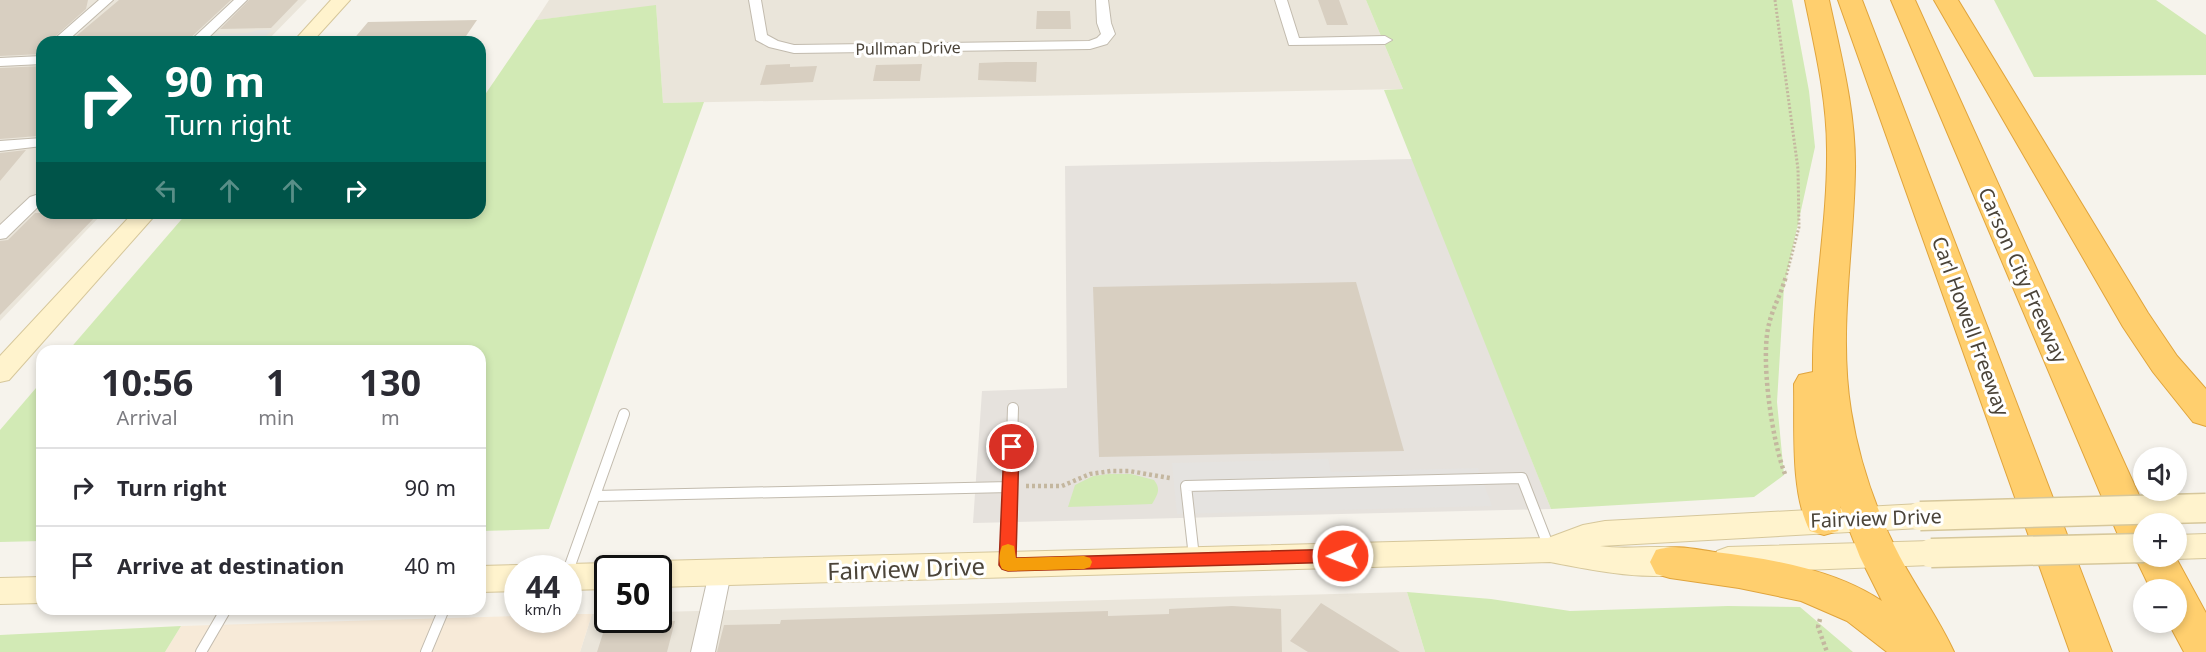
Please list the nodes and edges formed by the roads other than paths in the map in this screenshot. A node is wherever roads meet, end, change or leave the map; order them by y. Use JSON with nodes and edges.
{"nodes":[{"id":1,"x":107,"y":0,"type":"edge"},
{"id":2,"x":241,"y":0,"type":"edge"},
{"id":3,"x":341,"y":0,"type":"edge"},
{"id":4,"x":755,"y":0,"type":"edge"},
{"id":5,"x":1102,"y":0,"type":"edge"},
{"id":6,"x":1281,"y":0,"type":"edge"},
{"id":7,"x":1817,"y":0,"type":"edge"},
{"id":8,"x":1850,"y":0,"type":"edge"},
{"id":9,"x":1903,"y":0,"type":"edge"},
{"id":10,"x":1946,"y":0,"type":"edge"},
{"id":11,"x":64,"y":36,"type":"edge"},
{"id":12,"x":202,"y":36,"type":"edge"},
{"id":13,"x":308,"y":36,"type":"edge"},
{"id":14,"x":1385,"y":40,"type":"dead end"},
{"id":15,"x":36,"y":59,"type":"edge"},
{"id":16,"x":0,"y":62,"type":"edge"},
{"id":17,"x":36,"y":143,"type":"edge"},
{"id":18,"x":0,"y":146,"type":"edge"},
{"id":19,"x":36,"y":200,"type":"dead end"},
{"id":20,"x":141,"y":219,"type":"edge"},
{"id":21,"x":0,"y":233,"type":"edge"},
{"id":22,"x":1831,"y":299,"type":"junction"},
{"id":23,"x":0,"y":373,"type":"edge"},
{"id":24,"x":1013,"y":408,"type":"dead end"},
{"id":25,"x":2206,"y":413,"type":"edge"},
{"id":26,"x":624,"y":414,"type":"dead end"},
{"id":27,"x":2111,"y":474,"type":"junction"},
{"id":28,"x":1010,"y":487,"type":"junction"},
{"id":29,"x":595,"y":496,"type":"junction"},
{"id":30,"x":2206,"y":508,"type":"edge"},
{"id":31,"x":2133,"y":515,"type":"edge"},
{"id":32,"x":1864,"y":518,"type":"junction"},
{"id":33,"x":1824,"y":520,"type":"junction"},
{"id":34,"x":2133,"y":523,"type":"edge"},
{"id":35,"x":2206,"y":546,"type":"edge"},
{"id":36,"x":2187,"y":547,"type":"edge"},
{"id":37,"x":2133,"y":548,"type":"edge"},
{"id":38,"x":1550,"y":550,"type":"junction"},
{"id":39,"x":574,"y":555,"type":"edge"},
{"id":40,"x":1879,"y":555,"type":"junction"},
{"id":41,"x":1194,"y":559,"type":"junction"},
{"id":42,"x":1670,"y":562,"type":"junction"},
{"id":43,"x":1008,"y":565,"type":"junction"},
{"id":44,"x":720,"y":573,"type":"junction"},
{"id":45,"x":672,"y":574,"type":"edge"},
{"id":46,"x":504,"y":578,"type":"edge"},
{"id":47,"x":486,"y":579,"type":"edge"},
{"id":48,"x":36,"y":590,"type":"edge"},
{"id":49,"x":0,"y":591,"type":"edge"},
{"id":50,"x":223,"y":615,"type":"edge"},
{"id":51,"x":441,"y":615,"type":"edge"},
{"id":52,"x":2187,"y":618,"type":"edge"},
{"id":53,"x":2181,"y":633,"type":"edge"},
{"id":54,"x":201,"y":652,"type":"edge"},
{"id":55,"x":426,"y":652,"type":"edge"},
{"id":56,"x":703,"y":652,"type":"edge"},
{"id":57,"x":1917,"y":652,"type":"edge"},
{"id":58,"x":1933,"y":652,"type":"edge"},
{"id":59,"x":2091,"y":652,"type":"edge"},
{"id":60,"x":2189,"y":652,"type":"edge"},
{"id":61,"x":2206,"y":652,"type":"edge"}],
"edges":[{"from":1,"to":11,"type":"street"},
{"from":2,"to":12,"type":"street"},
{"from":3,"to":13,"type":"main road"},
{"from":4,"to":5,"type":"street","name":"Pullman Drive"},
{"from":6,"to":14,"type":"street"},
{"from":7,"to":22,"type":"highway"},
{"from":8,"to":59,"type":"highway","name":"Carl Howell Freeway"},
{"from":9,"to":27,"type":"highway","name":"Carson City Freeway"},
{"from":10,"to":25,"type":"highway"},
{"from":15,"to":16,"type":"street"},
{"from":17,"to":18,"type":"street"},
{"from":19,"to":21,"type":"street"},
{"from":20,"to":23,"type":"main road"},
{"from":22,"to":32,"type":"highway"},
{"from":22,"to":33,"type":"highway"},
{"from":24,"to":28,"type":"lane"},
{"from":26,"to":29,"type":"lane"},
{"from":27,"to":31,"type":"highway"},
{"from":27,"to":34,"type":"highway","name":"Carson City Freeway"},
{"from":28,"to":29,"type":"lane"},
{"from":28,"to":43,"type":"lane"},
{"from":29,"to":39,"type":"lane"},
{"from":30,"to":32,"type":"main road","name":"Fairview Drive","bridge":true},
{"from":32,"to":33,"type":"main road","name":"Fairview Drive"},
{"from":32,"to":40,"type":"highway"},
{"from":33,"to":38,"type":"main road","name":"Fairview Drive"},
{"from":35,"to":36,"type":"main road"},
{"from":37,"to":40,"type":"main road","name":"Fairview Drive","bridge":true},
{"from":38,"to":41,"type":"main road","name":"Fairview Drive"},
{"from":38,"to":41,"type":"lane"},
{"from":38,"to":42,"type":"main road","name":"Fairview Drive"},
{"from":40,"to":42,"type":"main road","name":"Fairview Drive"},
{"from":40,"to":58,"type":"highway"},
{"from":41,"to":43,"type":"main road","name":"Fairview Drive"},
{"from":42,"to":57,"type":"highway"},
{"from":43,"to":44,"type":"main road","name":"Fairview Drive"},
{"from":44,"to":45,"type":"main road","name":"Fairview Drive"},
{"from":44,"to":56,"type":"street"},
{"from":46,"to":47,"type":"main road"},
{"from":48,"to":49,"type":"main road"},
{"from":50,"to":54,"type":"lane"},
{"from":51,"to":55,"type":"lane"},
{"from":52,"to":61,"type":"highway"},
{"from":53,"to":60,"type":"highway"}]}
